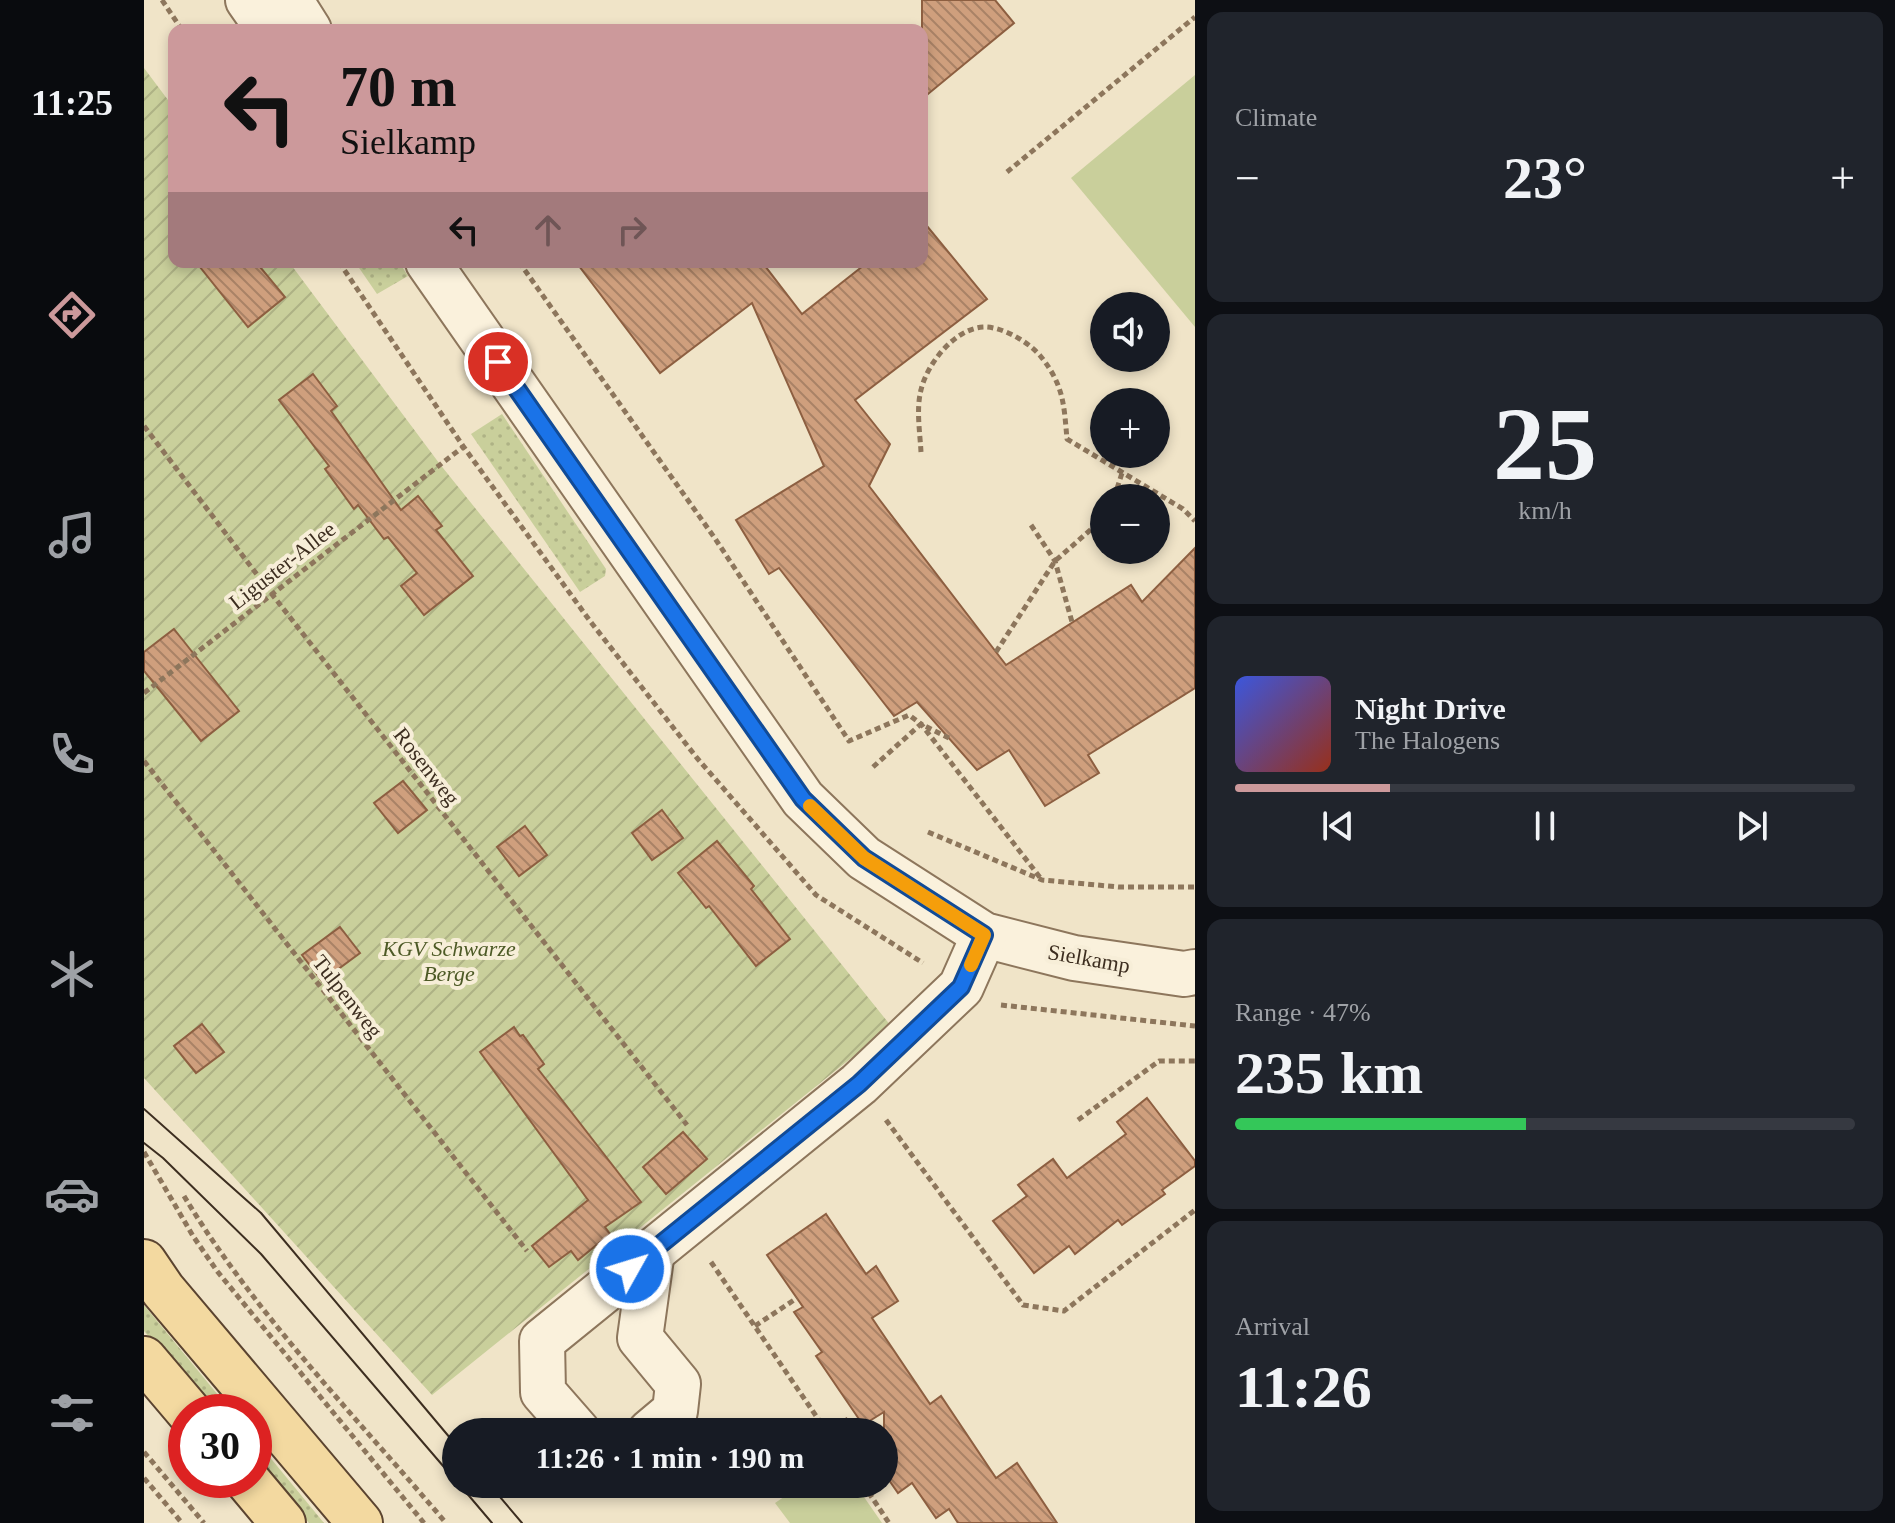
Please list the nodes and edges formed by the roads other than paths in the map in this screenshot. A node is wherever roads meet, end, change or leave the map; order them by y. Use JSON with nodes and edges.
{"nodes":[{"id":1,"x":248,"y":0,"type":"edge"},
{"id":2,"x":290,"y":0,"type":"edge"},
{"id":3,"x":265,"y":24,"type":"edge"},
{"id":4,"x":305,"y":24,"type":"edge"},
{"id":5,"x":433,"y":268,"type":"edge"},
{"id":6,"x":984,"y":935,"type":"junction"},
{"id":7,"x":1195,"y":972,"type":"edge"},
{"id":8,"x":652,"y":1251,"type":"junction"},
{"id":9,"x":144,"y":1262,"type":"edge"},
{"id":10,"x":144,"y":1359,"type":"edge"},
{"id":11,"x":174,"y":1394,"type":"edge"},
{"id":12,"x":566,"y":1418,"type":"edge"},
{"id":13,"x":667,"y":1418,"type":"edge"},
{"id":14,"x":262,"y":1498,"type":"edge"},
{"id":15,"x":283,"y":1523,"type":"edge"},
{"id":16,"x":360,"y":1523,"type":"edge"}],
"edges":[{"from":1,"to":3,"type":"street"},
{"from":2,"to":4,"type":"street"},
{"from":5,"to":6,"type":"street","name":"Sielkamp"},
{"from":6,"to":7,"type":"street","name":"Sielkamp"},
{"from":6,"to":8,"type":"street"},
{"from":8,"to":12,"type":"street"},
{"from":8,"to":13,"type":"street"},
{"from":9,"to":16,"type":"main road"},
{"from":10,"to":11,"type":"main road"},
{"from":14,"to":15,"type":"main road"}]}
